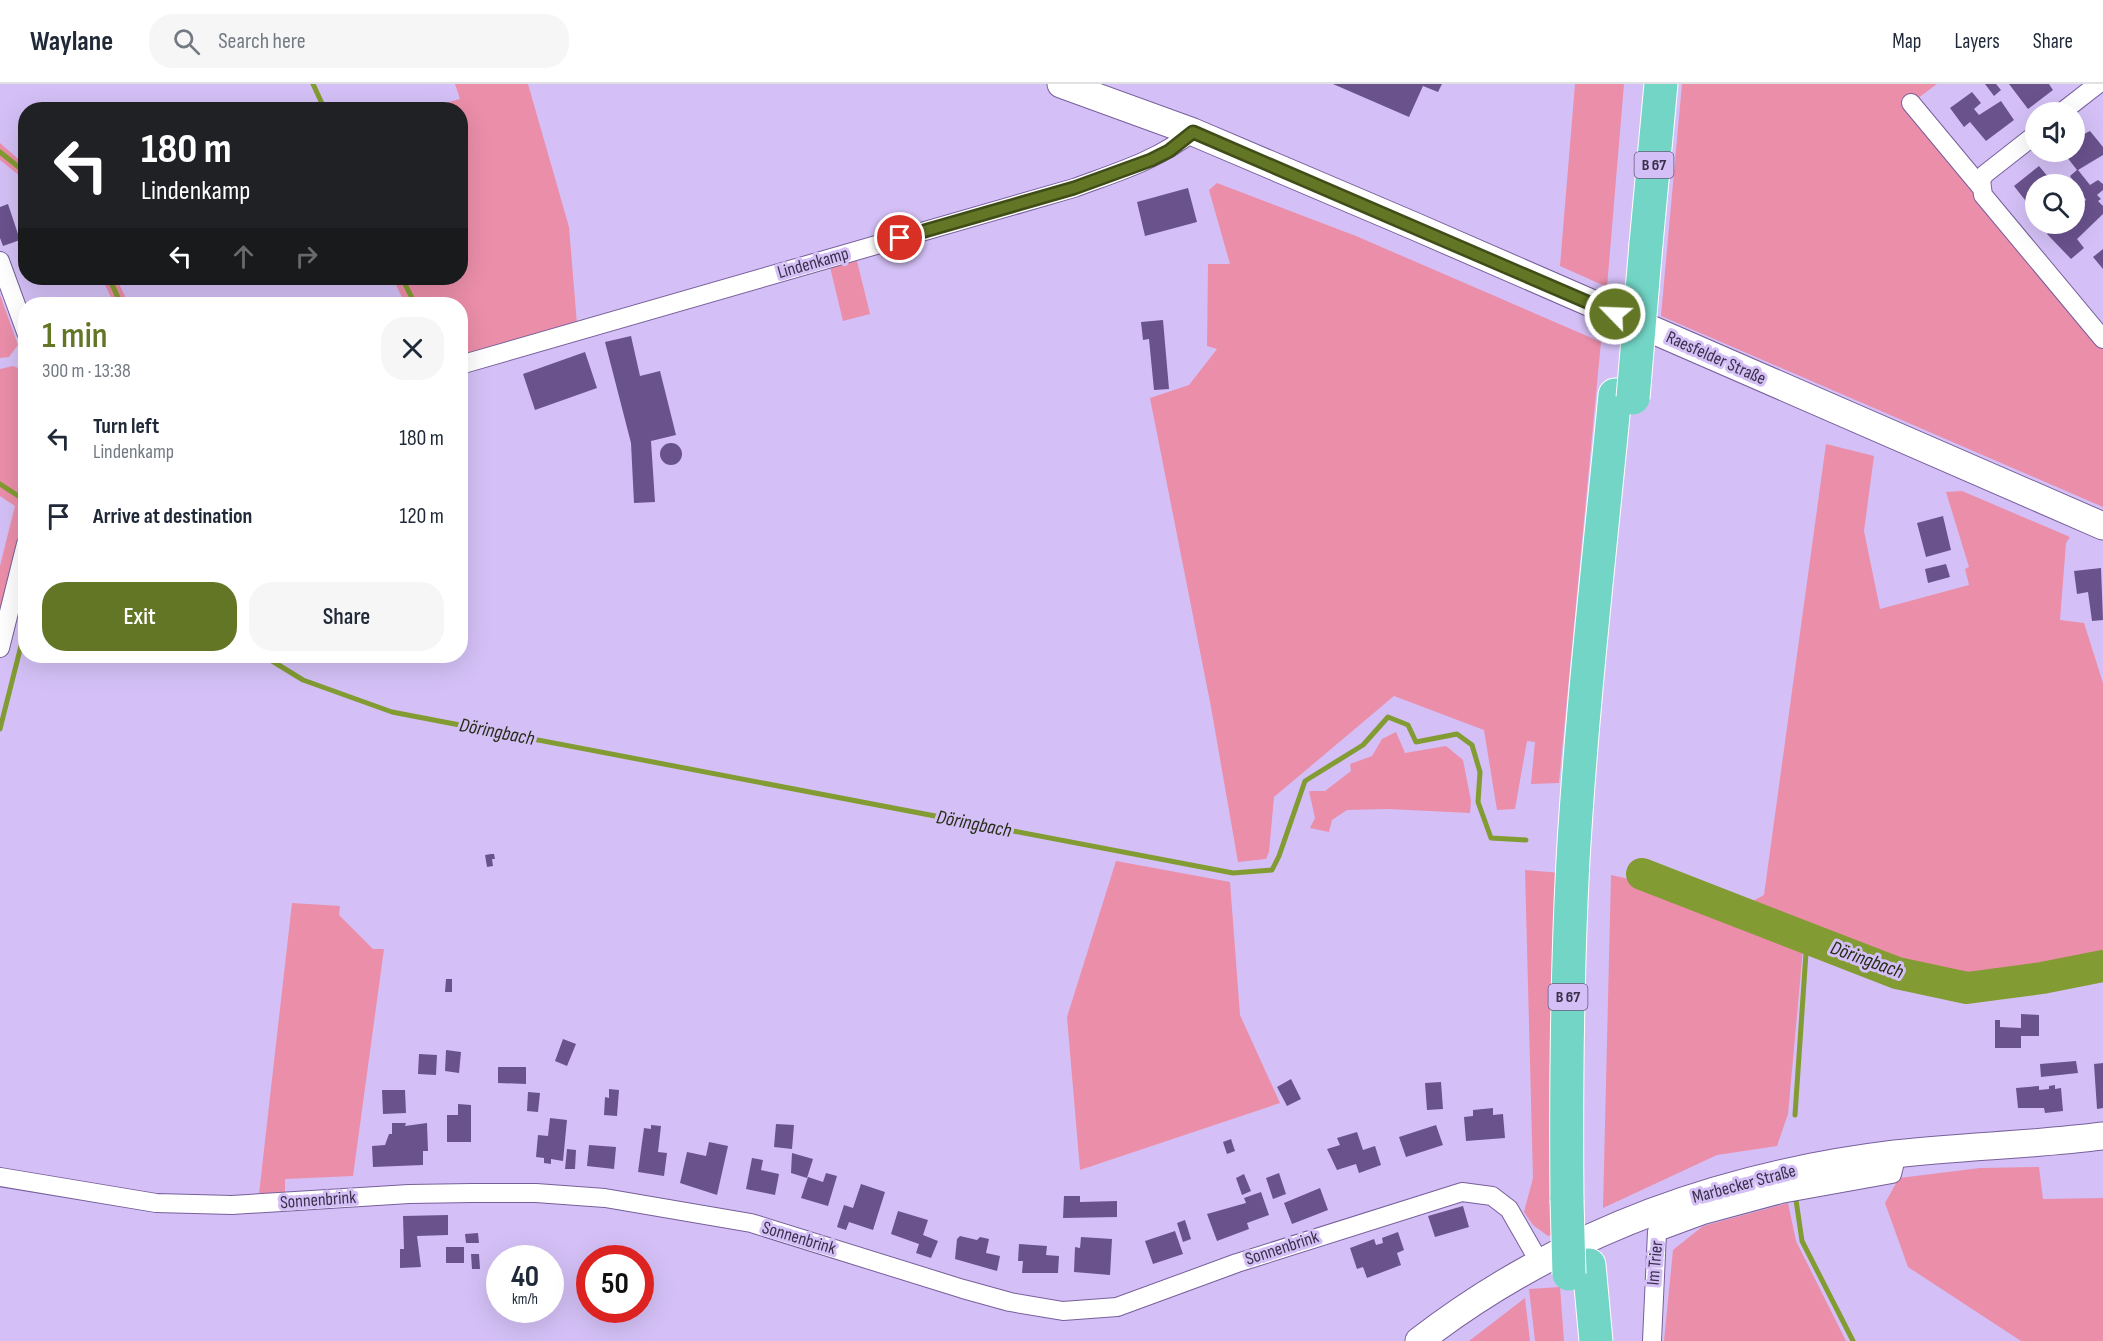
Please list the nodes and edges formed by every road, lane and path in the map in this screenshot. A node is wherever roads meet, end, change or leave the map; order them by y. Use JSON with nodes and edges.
{"nodes":[{"id":1,"x":1061,"y":84,"type":"edge"},
{"id":2,"x":1656,"y":84,"type":"edge"},
{"id":3,"x":2098,"y":84,"type":"edge"},
{"id":4,"x":2075,"y":102,"type":"edge"},
{"id":5,"x":1911,"y":103,"type":"dead end"},
{"id":6,"x":1193,"y":132,"type":"junction"},
{"id":7,"x":2025,"y":143,"type":"edge"},
{"id":8,"x":1980,"y":186,"type":"junction"},
{"id":9,"x":0,"y":261,"type":"edge"},
{"id":10,"x":18,"y":310,"type":"edge"},
{"id":11,"x":2103,"y":339,"type":"edge"},
{"id":12,"x":468,"y":363,"type":"edge"},
{"id":13,"x":2103,"y":526,"type":"edge"},
{"id":14,"x":18,"y":576,"type":"edge"},
{"id":15,"x":0,"y":648,"type":"edge"},
{"id":16,"x":2103,"y":1136,"type":"edge"},
{"id":17,"x":1897,"y":1154,"type":"junction"},
{"id":18,"x":0,"y":1177,"type":"edge"},
{"id":19,"x":1540,"y":1263,"type":"junction"},
{"id":20,"x":1579,"y":1270,"type":"junction"},
{"id":21,"x":1419,"y":1341,"type":"edge"},
{"id":22,"x":1575,"y":1341,"type":"edge"},
{"id":23,"x":1596,"y":1341,"type":"edge"},
{"id":24,"x":1652,"y":1341,"type":"edge"}],
"edges":[{"from":1,"to":6,"type":"main road","name":"Raesfelder Straße"},
{"from":2,"to":20,"type":"highway","number":"B 67"},
{"from":3,"to":4,"type":"street"},
{"from":5,"to":8,"type":"street"},
{"from":6,"to":12,"type":"street","name":"Lindenkamp"},
{"from":6,"to":13,"type":"main road","name":"Raesfelder Straße"},
{"from":7,"to":8,"type":"street"},
{"from":8,"to":11,"type":"street"},
{"from":9,"to":10,"type":"street"},
{"from":14,"to":15,"type":"street"},
{"from":16,"to":17,"type":"main road","name":"Marbecker Straße"},
{"from":17,"to":19,"type":"main road","name":"Marbecker Straße"},
{"from":17,"to":24,"type":"street","name":"Im Trier"},
{"from":18,"to":19,"type":"street","name":"Sonnenbrink"},
{"from":19,"to":21,"type":"main road","name":"Marbecker Straße"},
{"from":20,"to":22,"type":"highway","number":"B 67"},
{"from":20,"to":23,"type":"highway","number":"B 67"}]}
